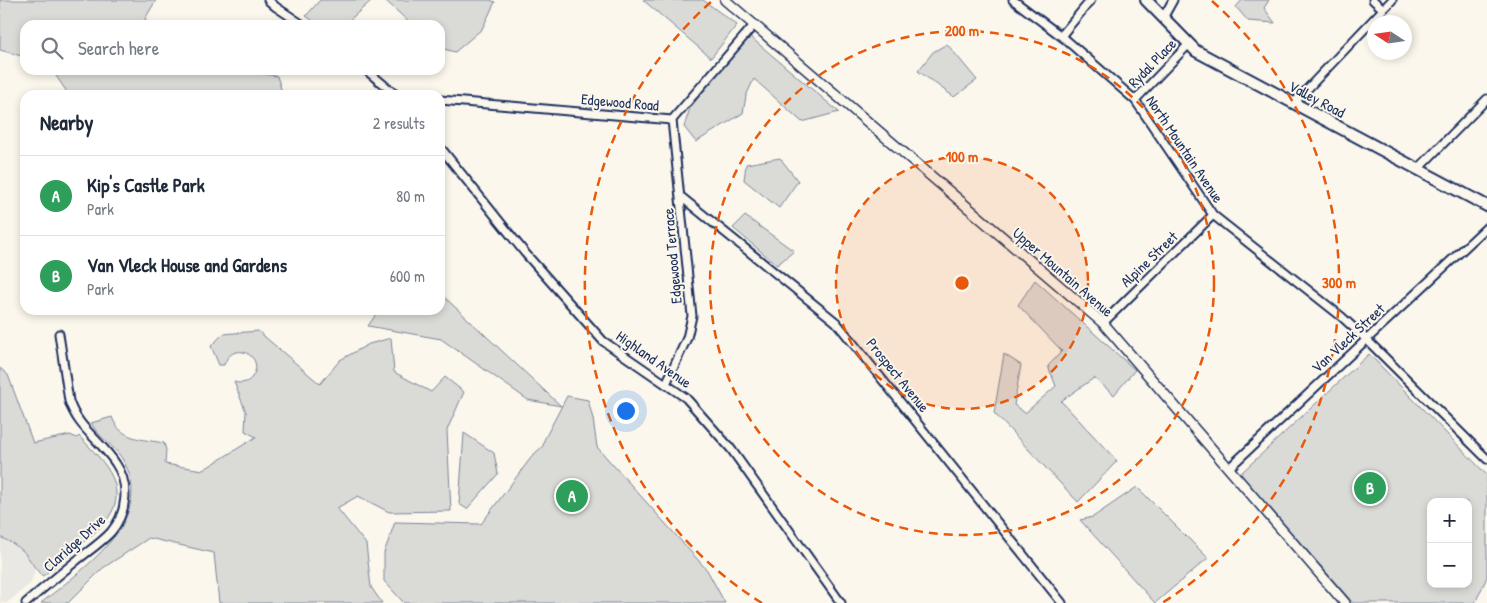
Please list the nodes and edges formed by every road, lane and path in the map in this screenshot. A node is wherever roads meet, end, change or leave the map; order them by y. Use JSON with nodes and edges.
{"nodes":[{"id":1,"x":268,"y":0,"type":"edge"},
{"id":2,"x":725,"y":0,"type":"edge"},
{"id":3,"x":1013,"y":0,"type":"edge"},
{"id":4,"x":1091,"y":0,"type":"edge"},
{"id":5,"x":1146,"y":0,"type":"edge"},
{"id":6,"x":1173,"y":0,"type":"edge"},
{"id":7,"x":1373,"y":0,"type":"edge"},
{"id":8,"x":1392,"y":0,"type":"edge"},
{"id":9,"x":1383,"y":9,"type":"junction"},
{"id":10,"x":1163,"y":18,"type":"junction"},
{"id":11,"x":296,"y":20,"type":"edge"},
{"id":12,"x":754,"y":25,"type":"junction"},
{"id":13,"x":1061,"y":36,"type":"junction"},
{"id":14,"x":1188,"y":45,"type":"junction"},
{"id":15,"x":372,"y":75,"type":"edge"},
{"id":16,"x":390,"y":90,"type":"edge"},
{"id":17,"x":1487,"y":99,"type":"edge"},
{"id":18,"x":445,"y":100,"type":"edge"},
{"id":19,"x":1135,"y":100,"type":"junction"},
{"id":20,"x":1294,"y":103,"type":"junction"},
{"id":21,"x":672,"y":120,"type":"junction"},
{"id":22,"x":445,"y":153,"type":"edge"},
{"id":23,"x":1417,"y":170,"type":"junction"},
{"id":24,"x":680,"y":196,"type":"junction"},
{"id":25,"x":1487,"y":206,"type":"edge"},
{"id":26,"x":1213,"y":215,"type":"junction"},
{"id":27,"x":1487,"y":227,"type":"edge"},
{"id":28,"x":1103,"y":323,"type":"junction"},
{"id":29,"x":59,"y":334,"type":"dead end"},
{"id":30,"x":1367,"y":340,"type":"junction"},
{"id":31,"x":666,"y":384,"type":"junction"},
{"id":32,"x":1487,"y":458,"type":"edge"},
{"id":33,"x":1228,"y":468,"type":"junction"},
{"id":34,"x":26,"y":603,"type":"edge"},
{"id":35,"x":841,"y":603,"type":"edge"},
{"id":36,"x":1062,"y":603,"type":"edge"},
{"id":37,"x":1345,"y":603,"type":"edge"}],
"edges":[{"from":1,"to":11,"type":"street"},
{"from":2,"to":12,"type":"street","name":"Upper Mountain Avenue"},
{"from":3,"to":13,"type":"street","name":"North Mountain Avenue"},
{"from":4,"to":13,"type":"street"},
{"from":5,"to":10,"type":"main road","name":"Valley Road"},
{"from":6,"to":10,"type":"street"},
{"from":7,"to":9,"type":"street"},
{"from":8,"to":9,"type":"street"},
{"from":9,"to":20,"type":"street"},
{"from":10,"to":14,"type":"main road","name":"Valley Road"},
{"from":12,"to":21,"type":"street","name":"Edgewood Road"},
{"from":12,"to":28,"type":"street","name":"Upper Mountain Avenue"},
{"from":13,"to":19,"type":"street","name":"North Mountain Avenue"},
{"from":14,"to":19,"type":"street","name":"Rydal Place"},
{"from":14,"to":20,"type":"main road","name":"Valley Road"},
{"from":15,"to":16,"type":"street"},
{"from":17,"to":23,"type":"street"},
{"from":18,"to":21,"type":"street","name":"Edgewood Road"},
{"from":19,"to":26,"type":"street","name":"North Mountain Avenue"},
{"from":20,"to":23,"type":"main road","name":"Valley Road"},
{"from":21,"to":24,"type":"street","name":"Edgewood Terrace"},
{"from":22,"to":31,"type":"street","name":"Highland Avenue"},
{"from":23,"to":25,"type":"main road","name":"Valley Road"},
{"from":24,"to":31,"type":"street","name":"Edgewood Terrace"},
{"from":24,"to":36,"type":"street","name":"Prospect Avenue"},
{"from":26,"to":28,"type":"street","name":"Alpine Street"},
{"from":26,"to":30,"type":"street","name":"North Mountain Avenue"},
{"from":27,"to":30,"type":"street","name":"Van Vleck Street"},
{"from":28,"to":33,"type":"street","name":"Upper Mountain Avenue"},
{"from":29,"to":34,"type":"street","name":"Claridge Drive"},
{"from":30,"to":32,"type":"street","name":"North Mountain Avenue"},
{"from":30,"to":33,"type":"street","name":"Van Vleck Street"},
{"from":31,"to":35,"type":"street","name":"Highland Avenue"},
{"from":33,"to":37,"type":"street","name":"Upper Mountain Avenue"}]}
